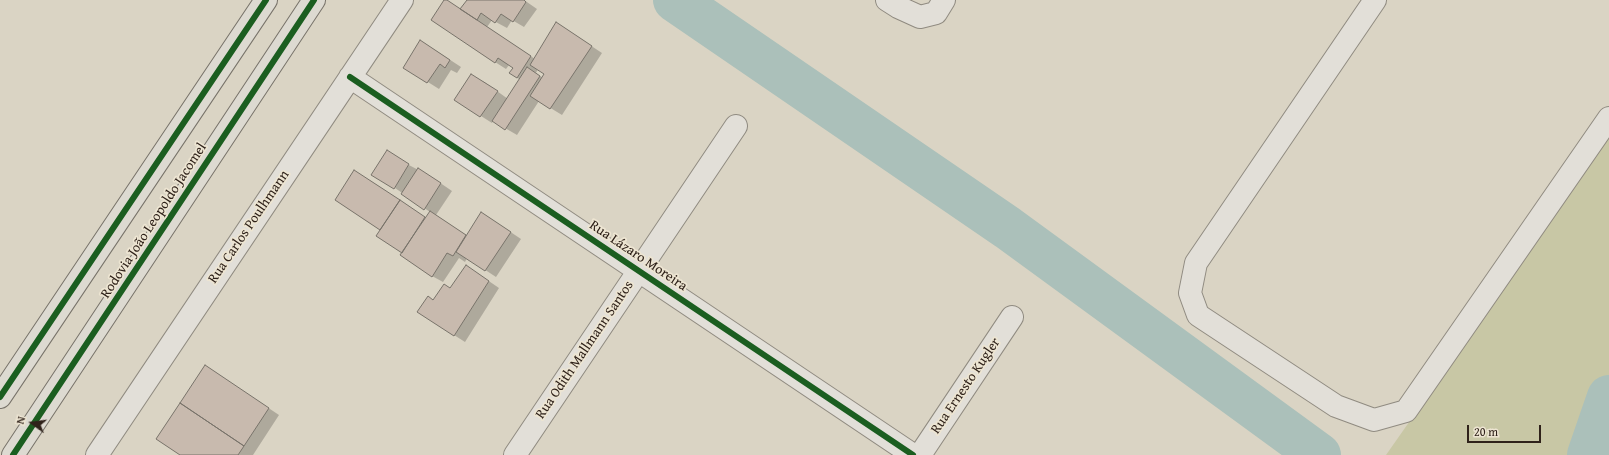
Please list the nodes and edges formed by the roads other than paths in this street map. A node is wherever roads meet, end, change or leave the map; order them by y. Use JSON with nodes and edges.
{"nodes":[{"id":1,"x":266,"y":0,"type":"edge"},
{"id":2,"x":314,"y":0,"type":"edge"},
{"id":3,"x":402,"y":0,"type":"edge"},
{"id":4,"x":887,"y":0,"type":"edge"},
{"id":5,"x":944,"y":0,"type":"edge"},
{"id":6,"x":1375,"y":0,"type":"edge"},
{"id":7,"x":350,"y":77,"type":"junction"},
{"id":8,"x":1609,"y":118,"type":"edge"},
{"id":9,"x":736,"y":126,"type":"dead end"},
{"id":10,"x":639,"y":271,"type":"junction"},
{"id":11,"x":1012,"y":317,"type":"dead end"},
{"id":12,"x":0,"y":397,"type":"edge"},
{"id":13,"x":13,"y":455,"type":"edge"},
{"id":14,"x":97,"y":455,"type":"edge"},
{"id":15,"x":515,"y":455,"type":"edge"},
{"id":16,"x":913,"y":455,"type":"edge"},
{"id":17,"x":920,"y":455,"type":"edge"}],
"edges":[{"from":1,"to":12,"type":"highway","name":"Rodovia João Leopoldo Jacomel"},
{"from":2,"to":13,"type":"highway","name":"Rodovia João Leopoldo Jacomel"},
{"from":3,"to":7,"type":"street","name":"Rua Carlos Poulhmann"},
{"from":4,"to":5,"type":"street"},
{"from":6,"to":8,"type":"street"},
{"from":7,"to":10,"type":"street","name":"Rua Lázaro Moreira"},
{"from":7,"to":14,"type":"street","name":"Rua Carlos Poulhmann"},
{"from":9,"to":10,"type":"street","name":"Rua Odith Mallmann Santos"},
{"from":10,"to":15,"type":"street","name":"Rua Odith Mallmann Santos"},
{"from":10,"to":16,"type":"street","name":"Rua Lázaro Moreira"},
{"from":11,"to":17,"type":"street","name":"Rua Ernesto Kugler"}]}
